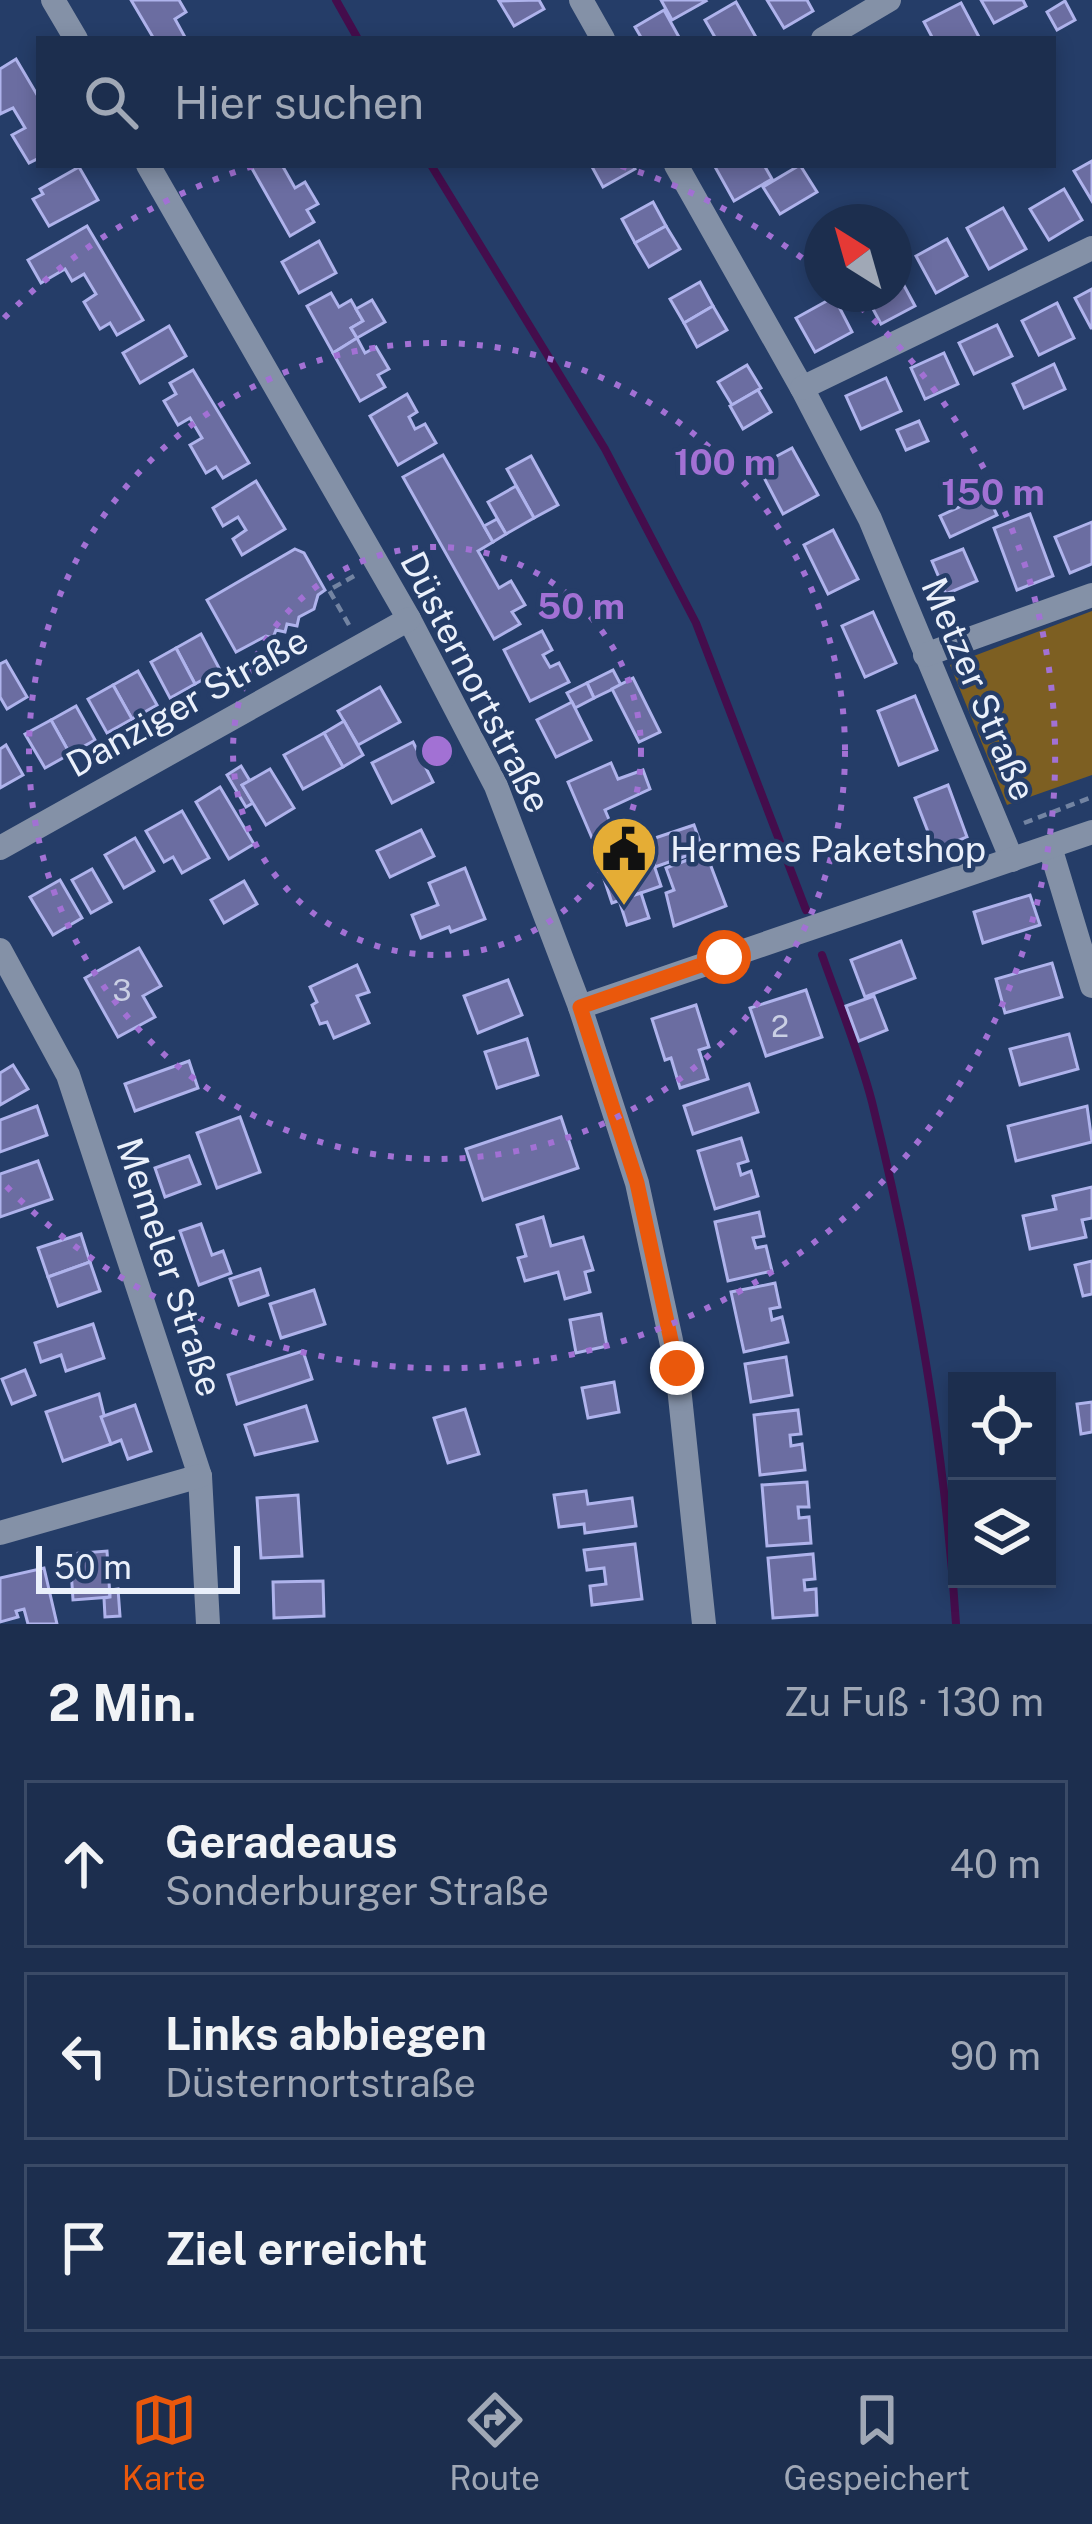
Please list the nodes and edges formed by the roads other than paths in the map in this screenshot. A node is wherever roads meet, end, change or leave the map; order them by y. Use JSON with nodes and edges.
{"nodes":[{"id":1,"x":53,"y":0,"type":"edge"},
{"id":2,"x":581,"y":0,"type":"edge"},
{"id":3,"x":889,"y":0,"type":"edge"},
{"id":4,"x":74,"y":36,"type":"edge"},
{"id":5,"x":601,"y":36,"type":"edge"},
{"id":6,"x":829,"y":36,"type":"edge"},
{"id":7,"x":150,"y":168,"type":"edge"},
{"id":8,"x":678,"y":168,"type":"edge"},
{"id":9,"x":1092,"y":248,"type":"edge"},
{"id":10,"x":802,"y":388,"type":"junction"},
{"id":11,"x":1092,"y":595,"type":"edge"},
{"id":12,"x":409,"y":619,"type":"junction"},
{"id":13,"x":926,"y":655,"type":"junction"},
{"id":14,"x":1092,"y":832,"type":"edge"},
{"id":15,"x":0,"y":848,"type":"edge"},
{"id":16,"x":1050,"y":848,"type":"junction"},
{"id":17,"x":1012,"y":860,"type":"junction"},
{"id":18,"x":0,"y":950,"type":"edge"},
{"id":19,"x":1092,"y":986,"type":"edge"},
{"id":20,"x":580,"y":1007,"type":"junction"},
{"id":21,"x":200,"y":1476,"type":"junction"},
{"id":22,"x":0,"y":1533,"type":"edge"},
{"id":23,"x":208,"y":1624,"type":"edge"},
{"id":24,"x":704,"y":1624,"type":"edge"}],
"edges":[{"from":1,"to":4,"type":"street"},
{"from":2,"to":5,"type":"street"},
{"from":3,"to":6,"type":"street"},
{"from":7,"to":12,"type":"street","name":"Düsternortstraße"},
{"from":8,"to":10,"type":"street","name":"Metzer Straße"},
{"from":9,"to":10,"type":"street"},
{"from":10,"to":13,"type":"street","name":"Metzer Straße"},
{"from":11,"to":13,"type":"street"},
{"from":12,"to":15,"type":"street","name":"Danziger Straße"},
{"from":12,"to":20,"type":"street","name":"Düsternortstraße"},
{"from":13,"to":17,"type":"street","name":"Metzer Straße"},
{"from":14,"to":16,"type":"street"},
{"from":16,"to":17,"type":"street"},
{"from":16,"to":19,"type":"street"},
{"from":17,"to":20,"type":"street"},
{"from":18,"to":21,"type":"street","name":"Memeler Straße"},
{"from":20,"to":24,"type":"street","name":"Düsternortstraße"},
{"from":21,"to":22,"type":"street"},
{"from":21,"to":23,"type":"street","name":"Memeler Straße"}]}
